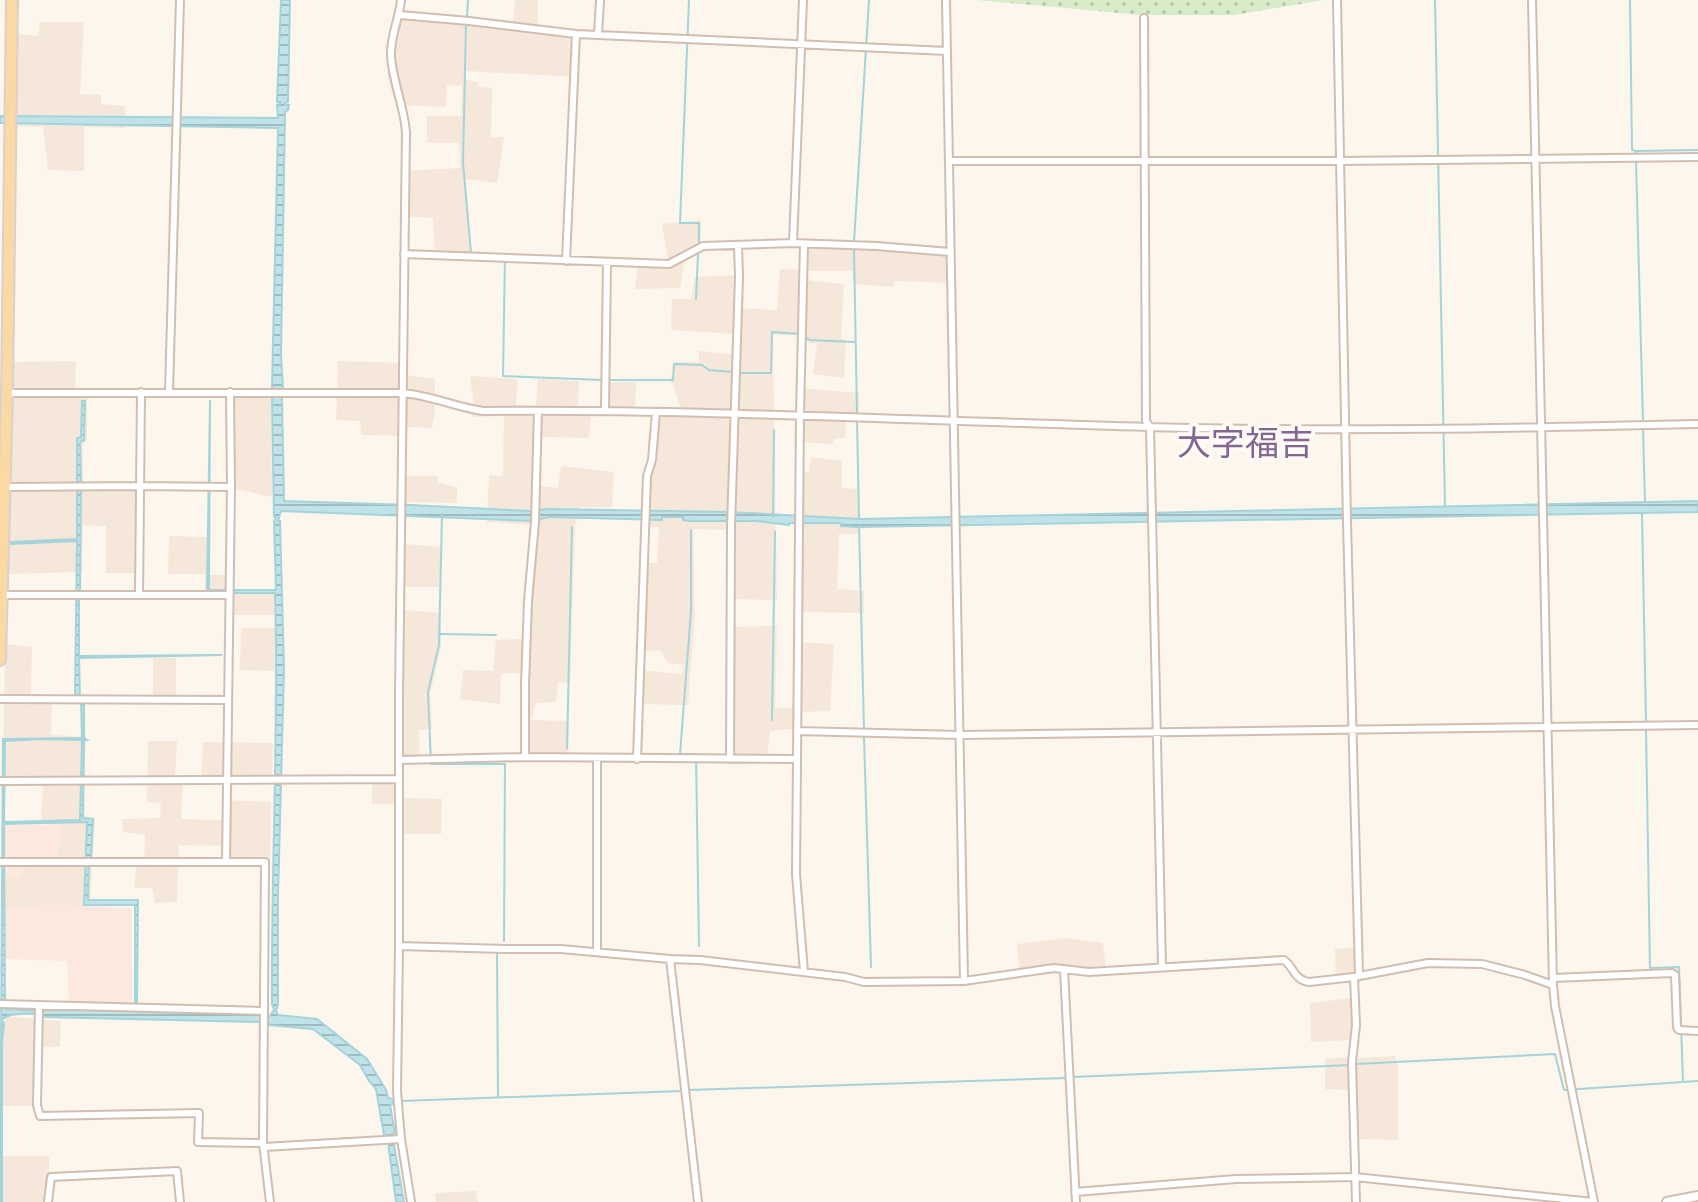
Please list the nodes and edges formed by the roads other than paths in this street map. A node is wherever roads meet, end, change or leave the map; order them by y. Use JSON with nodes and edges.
{"nodes":[{"id":1,"x":12,"y":0,"type":"edge"},
{"id":2,"x":180,"y":0,"type":"edge"},
{"id":3,"x":401,"y":0,"type":"edge"},
{"id":4,"x":600,"y":0,"type":"edge"},
{"id":5,"x":803,"y":0,"type":"edge"},
{"id":6,"x":1337,"y":0,"type":"edge"},
{"id":7,"x":1532,"y":0,"type":"edge"},
{"id":8,"x":946,"y":1,"type":"edge"},
{"id":9,"x":400,"y":15,"type":"junction"},
{"id":10,"x":1144,"y":18,"type":"dead end"},
{"id":11,"x":576,"y":34,"type":"junction"},
{"id":12,"x":598,"y":35,"type":"junction"},
{"id":13,"x":801,"y":45,"type":"junction"},
{"id":14,"x":947,"y":51,"type":"junction"},
{"id":15,"x":7,"y":109,"type":"edge"},
{"id":16,"x":1698,"y":157,"type":"edge"},
{"id":17,"x":1536,"y":159,"type":"junction"},
{"id":18,"x":949,"y":161,"type":"junction"},
{"id":19,"x":1340,"y":161,"type":"junction"},
{"id":20,"x":1145,"y":162,"type":"junction"},
{"id":21,"x":793,"y":243,"type":"junction"},
{"id":22,"x":804,"y":244,"type":"junction"},
{"id":23,"x":738,"y":245,"type":"junction"},
{"id":24,"x":950,"y":252,"type":"junction"},
{"id":25,"x":404,"y":254,"type":"junction"},
{"id":26,"x":566,"y":261,"type":"junction"},
{"id":27,"x":607,"y":262,"type":"junction"},
{"id":28,"x":141,"y":392,"type":"junction"},
{"id":29,"x":169,"y":392,"type":"junction"},
{"id":30,"x":230,"y":392,"type":"junction"},
{"id":31,"x":7,"y":393,"type":"junction"},
{"id":32,"x":402,"y":393,"type":"junction"},
{"id":33,"x":605,"y":410,"type":"junction"},
{"id":34,"x":538,"y":411,"type":"junction"},
{"id":35,"x":656,"y":412,"type":"junction"},
{"id":36,"x":733,"y":414,"type":"junction"},
{"id":37,"x":800,"y":415,"type":"junction"},
{"id":38,"x":953,"y":420,"type":"junction"},
{"id":39,"x":1698,"y":424,"type":"edge"},
{"id":40,"x":1150,"y":427,"type":"junction"},
{"id":41,"x":1541,"y":427,"type":"junction"},
{"id":42,"x":1346,"y":429,"type":"junction"},
{"id":43,"x":140,"y":486,"type":"junction"},
{"id":44,"x":231,"y":487,"type":"junction"},
{"id":45,"x":3,"y":493,"type":"edge"},
{"id":46,"x":140,"y":592,"type":"junction"},
{"id":47,"x":229,"y":592,"type":"junction"},
{"id":48,"x":2,"y":595,"type":"edge"},
{"id":49,"x":0,"y":660,"type":"edge"},
{"id":50,"x":0,"y":699,"type":"edge"},
{"id":51,"x":228,"y":700,"type":"junction"},
{"id":52,"x":1698,"y":725,"type":"edge"},
{"id":53,"x":1548,"y":727,"type":"junction"},
{"id":54,"x":1352,"y":730,"type":"junction"},
{"id":55,"x":797,"y":731,"type":"junction"},
{"id":56,"x":1157,"y":732,"type":"junction"},
{"id":57,"x":960,"y":735,"type":"junction"},
{"id":58,"x":525,"y":757,"type":"junction"},
{"id":59,"x":597,"y":758,"type":"junction"},
{"id":60,"x":637,"y":759,"type":"junction"},
{"id":61,"x":730,"y":759,"type":"junction"},
{"id":62,"x":796,"y":759,"type":"junction"},
{"id":63,"x":399,"y":760,"type":"junction"},
{"id":64,"x":399,"y":779,"type":"junction"},
{"id":65,"x":227,"y":780,"type":"junction"},
{"id":66,"x":2,"y":781,"type":"edge"},
{"id":67,"x":2,"y":862,"type":"edge"},
{"id":68,"x":226,"y":862,"type":"junction"},
{"id":69,"x":399,"y":946,"type":"junction"},
{"id":70,"x":597,"y":952,"type":"junction"},
{"id":71,"x":670,"y":959,"type":"junction"},
{"id":72,"x":1162,"y":967,"type":"junction"},
{"id":73,"x":1064,"y":970,"type":"junction"},
{"id":74,"x":804,"y":972,"type":"junction"},
{"id":75,"x":1356,"y":976,"type":"junction"},
{"id":76,"x":964,"y":981,"type":"junction"},
{"id":77,"x":1553,"y":982,"type":"junction"},
{"id":78,"x":2,"y":1004,"type":"edge"},
{"id":79,"x":39,"y":1010,"type":"junction"},
{"id":80,"x":264,"y":1016,"type":"junction"},
{"id":81,"x":1698,"y":1031,"type":"edge"},
{"id":82,"x":398,"y":1139,"type":"junction"},
{"id":83,"x":264,"y":1145,"type":"junction"},
{"id":84,"x":1355,"y":1177,"type":"junction"},
{"id":85,"x":1075,"y":1192,"type":"junction"},
{"id":86,"x":1698,"y":1196,"type":"edge"},
{"id":87,"x":48,"y":1202,"type":"edge"},
{"id":88,"x":180,"y":1202,"type":"edge"},
{"id":89,"x":270,"y":1202,"type":"edge"},
{"id":90,"x":411,"y":1202,"type":"edge"},
{"id":91,"x":698,"y":1202,"type":"edge"},
{"id":92,"x":1076,"y":1202,"type":"edge"},
{"id":93,"x":1356,"y":1202,"type":"edge"},
{"id":94,"x":1594,"y":1202,"type":"edge"},
{"id":95,"x":1667,"y":1202,"type":"edge"}],
"edges":[{"from":1,"to":15,"type":"main road"},
{"from":2,"to":29,"type":"street"},
{"from":3,"to":9,"type":"street"},
{"from":4,"to":12,"type":"street"},
{"from":5,"to":13,"type":"street"},
{"from":6,"to":19,"type":"street"},
{"from":7,"to":17,"type":"street"},
{"from":8,"to":14,"type":"street"},
{"from":9,"to":11,"type":"street"},
{"from":9,"to":25,"type":"street"},
{"from":10,"to":20,"type":"street"},
{"from":11,"to":12,"type":"street"},
{"from":11,"to":26,"type":"street"},
{"from":12,"to":13,"type":"street"},
{"from":13,"to":14,"type":"street"},
{"from":13,"to":21,"type":"street"},
{"from":14,"to":18,"type":"street"},
{"from":15,"to":31,"type":"main road"},
{"from":16,"to":17,"type":"street"},
{"from":17,"to":19,"type":"street"},
{"from":17,"to":41,"type":"street"},
{"from":18,"to":20,"type":"street"},
{"from":18,"to":24,"type":"street"},
{"from":19,"to":20,"type":"street"},
{"from":19,"to":42,"type":"street"},
{"from":20,"to":40,"type":"street"},
{"from":21,"to":22,"type":"street"},
{"from":21,"to":23,"type":"street"},
{"from":22,"to":24,"type":"street"},
{"from":22,"to":37,"type":"street"},
{"from":23,"to":27,"type":"street"},
{"from":23,"to":36,"type":"street"},
{"from":24,"to":38,"type":"street"},
{"from":25,"to":26,"type":"street"},
{"from":25,"to":32,"type":"street"},
{"from":26,"to":27,"type":"street"},
{"from":27,"to":33,"type":"street"},
{"from":28,"to":29,"type":"street"},
{"from":28,"to":31,"type":"street"},
{"from":28,"to":43,"type":"street"},
{"from":29,"to":30,"type":"street"},
{"from":30,"to":32,"type":"street"},
{"from":30,"to":44,"type":"street"},
{"from":31,"to":45,"type":"main road"},
{"from":32,"to":34,"type":"street"},
{"from":32,"to":63,"type":"street"},
{"from":33,"to":34,"type":"street"},
{"from":33,"to":35,"type":"street"},
{"from":34,"to":58,"type":"street"},
{"from":35,"to":36,"type":"street"},
{"from":35,"to":60,"type":"street"},
{"from":36,"to":37,"type":"street"},
{"from":36,"to":61,"type":"street"},
{"from":37,"to":38,"type":"street"},
{"from":37,"to":55,"type":"street"},
{"from":38,"to":40,"type":"street"},
{"from":38,"to":57,"type":"street"},
{"from":39,"to":41,"type":"street"},
{"from":40,"to":42,"type":"street"},
{"from":40,"to":56,"type":"street"},
{"from":41,"to":42,"type":"street"},
{"from":41,"to":53,"type":"street"},
{"from":42,"to":54,"type":"street"},
{"from":43,"to":44,"type":"street"},
{"from":43,"to":45,"type":"street"},
{"from":43,"to":46,"type":"street"},
{"from":44,"to":47,"type":"street"},
{"from":45,"to":48,"type":"main road"},
{"from":46,"to":47,"type":"street"},
{"from":46,"to":48,"type":"street"},
{"from":47,"to":51,"type":"street"},
{"from":48,"to":49,"type":"main road"},
{"from":50,"to":51,"type":"street"},
{"from":51,"to":65,"type":"street"},
{"from":52,"to":53,"type":"street"},
{"from":53,"to":54,"type":"street"},
{"from":53,"to":77,"type":"street"},
{"from":54,"to":56,"type":"street"},
{"from":54,"to":75,"type":"street"},
{"from":55,"to":57,"type":"street"},
{"from":55,"to":62,"type":"street"},
{"from":56,"to":57,"type":"street"},
{"from":56,"to":72,"type":"street"},
{"from":57,"to":76,"type":"street"},
{"from":58,"to":59,"type":"street"},
{"from":58,"to":63,"type":"street"},
{"from":59,"to":60,"type":"street"},
{"from":59,"to":70,"type":"street"},
{"from":60,"to":61,"type":"street"},
{"from":61,"to":62,"type":"street"},
{"from":62,"to":74,"type":"street"},
{"from":63,"to":64,"type":"street"},
{"from":64,"to":65,"type":"street"},
{"from":64,"to":69,"type":"street"},
{"from":65,"to":66,"type":"street"},
{"from":65,"to":68,"type":"street"},
{"from":67,"to":68,"type":"street"},
{"from":68,"to":80,"type":"street"},
{"from":69,"to":70,"type":"street"},
{"from":69,"to":82,"type":"street"},
{"from":70,"to":71,"type":"street"},
{"from":71,"to":74,"type":"street"},
{"from":71,"to":91,"type":"street"},
{"from":72,"to":73,"type":"street"},
{"from":72,"to":75,"type":"street"},
{"from":73,"to":76,"type":"street"},
{"from":73,"to":85,"type":"street"},
{"from":74,"to":76,"type":"street"},
{"from":75,"to":77,"type":"street"},
{"from":75,"to":84,"type":"street"},
{"from":77,"to":81,"type":"street"},
{"from":77,"to":94,"type":"street"},
{"from":78,"to":79,"type":"street"},
{"from":79,"to":80,"type":"street"},
{"from":79,"to":83,"type":"street"},
{"from":80,"to":83,"type":"street"},
{"from":82,"to":83,"type":"street"},
{"from":82,"to":90,"type":"street"},
{"from":83,"to":89,"type":"street"},
{"from":84,"to":85,"type":"street"},
{"from":84,"to":93,"type":"street"},
{"from":84,"to":94,"type":"street"},
{"from":85,"to":92,"type":"street"},
{"from":86,"to":95,"type":"street"},
{"from":87,"to":88,"type":"street"}]}
